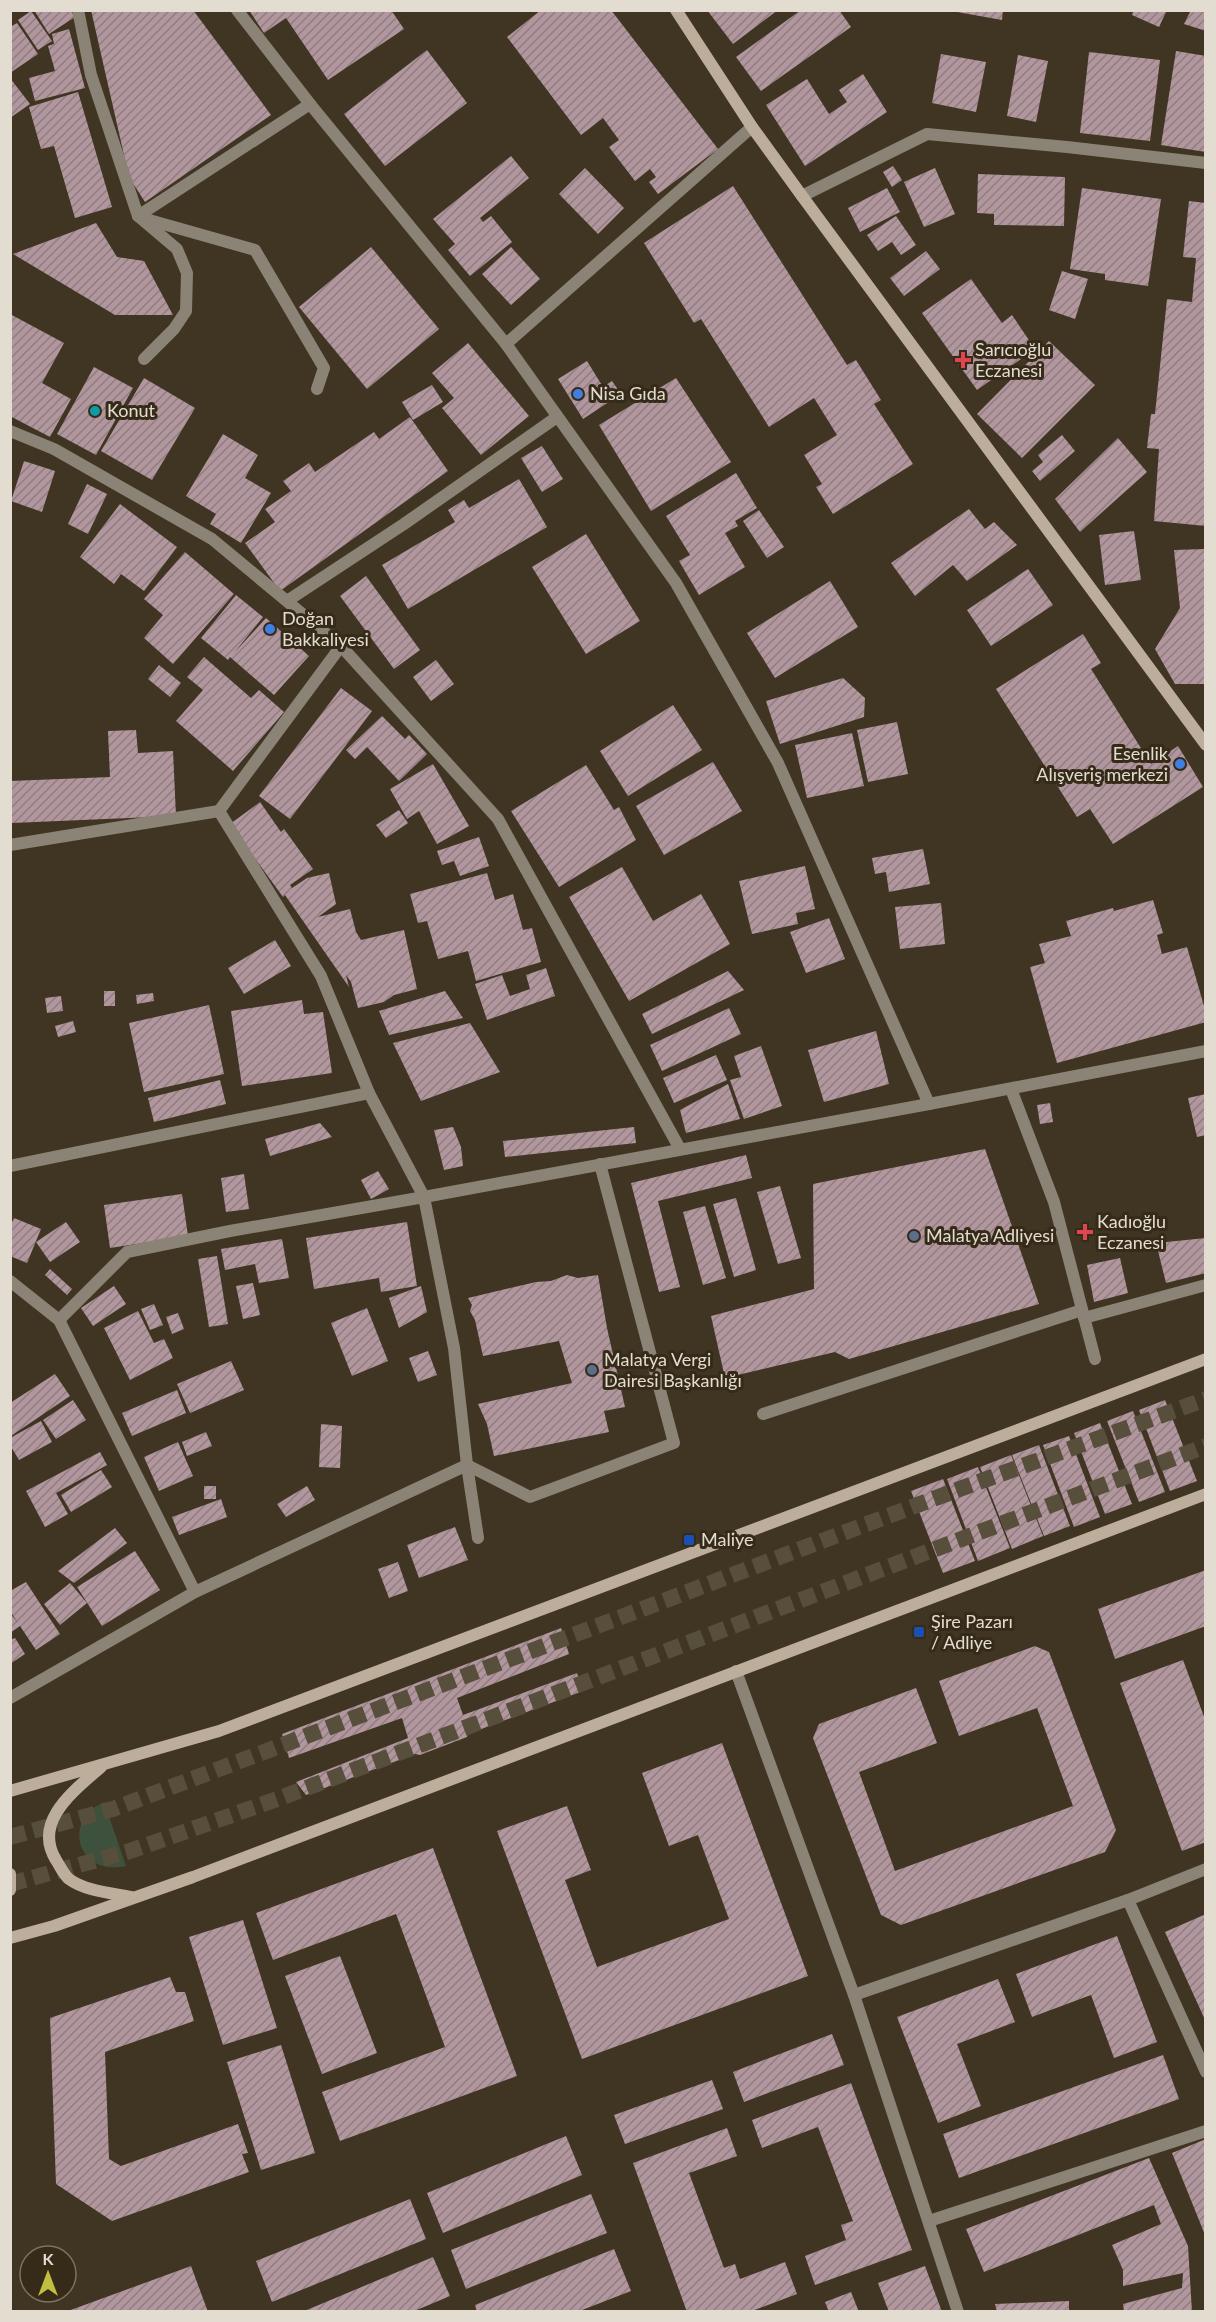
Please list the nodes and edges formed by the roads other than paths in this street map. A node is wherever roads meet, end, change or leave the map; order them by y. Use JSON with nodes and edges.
{"nodes":[{"id":1,"x":78,"y":10,"type":"edge"},
{"id":2,"x":237,"y":10,"type":"edge"},
{"id":3,"x":676,"y":10,"type":"edge"},
{"id":4,"x":310,"y":104,"type":"junction"},
{"id":5,"x":752,"y":127,"type":"junction"},
{"id":6,"x":1206,"y":164,"type":"edge"},
{"id":7,"x":801,"y":196,"type":"junction"},
{"id":8,"x":138,"y":216,"type":"junction"},
{"id":9,"x":506,"y":344,"type":"junction"},
{"id":10,"x":144,"y":359,"type":"dead end"},
{"id":11,"x":317,"y":389,"type":"dead end"},
{"id":12,"x":556,"y":417,"type":"junction"},
{"id":13,"x":10,"y":431,"type":"edge"},
{"id":14,"x":287,"y":601,"type":"junction"},
{"id":15,"x":341,"y":646,"type":"junction"},
{"id":16,"x":1206,"y":745,"type":"edge"},
{"id":17,"x":219,"y":812,"type":"junction"},
{"id":18,"x":10,"y":845,"type":"edge"},
{"id":19,"x":1206,"y":1051,"type":"edge"},
{"id":20,"x":1011,"y":1089,"type":"junction"},
{"id":21,"x":369,"y":1094,"type":"junction"},
{"id":22,"x":929,"y":1104,"type":"junction"},
{"id":23,"x":680,"y":1149,"type":"junction"},
{"id":24,"x":600,"y":1164,"type":"junction"},
{"id":25,"x":10,"y":1166,"type":"edge"},
{"id":26,"x":424,"y":1197,"type":"junction"},
{"id":27,"x":10,"y":1281,"type":"edge"},
{"id":28,"x":1206,"y":1285,"type":"edge"},
{"id":29,"x":1083,"y":1314,"type":"junction"},
{"id":30,"x":59,"y":1320,"type":"junction"},
{"id":31,"x":1095,"y":1359,"type":"dead end"},
{"id":32,"x":1206,"y":1359,"type":"edge"},
{"id":33,"x":763,"y":1414,"type":"dead end"},
{"id":34,"x":467,"y":1465,"type":"junction"},
{"id":35,"x":1206,"y":1494,"type":"edge"},
{"id":36,"x":478,"y":1538,"type":"dead end"},
{"id":37,"x":195,"y":1592,"type":"junction"},
{"id":38,"x":736,"y":1671,"type":"junction"},
{"id":39,"x":10,"y":1698,"type":"edge"},
{"id":40,"x":104,"y":1764,"type":"junction"},
{"id":41,"x":10,"y":1791,"type":"edge"},
{"id":42,"x":1206,"y":1869,"type":"edge"},
{"id":43,"x":10,"y":1874,"type":"edge"},
{"id":44,"x":10,"y":1890,"type":"edge"},
{"id":45,"x":131,"y":1897,"type":"junction"},
{"id":46,"x":1128,"y":1900,"type":"junction"},
{"id":47,"x":10,"y":1938,"type":"edge"},
{"id":48,"x":854,"y":1995,"type":"junction"},
{"id":49,"x":1206,"y":2072,"type":"edge"},
{"id":50,"x":1206,"y":2131,"type":"edge"},
{"id":51,"x":928,"y":2221,"type":"junction"},
{"id":52,"x":958,"y":2312,"type":"edge"}],
"edges":[{"from":1,"to":8,"type":"street"},
{"from":2,"to":4,"type":"street"},
{"from":3,"to":5,"type":"main road"},
{"from":4,"to":8,"type":"street"},
{"from":4,"to":9,"type":"street"},
{"from":5,"to":7,"type":"main road"},
{"from":5,"to":9,"type":"street"},
{"from":6,"to":7,"type":"street"},
{"from":7,"to":16,"type":"main road"},
{"from":8,"to":10,"type":"street"},
{"from":8,"to":11,"type":"street"},
{"from":9,"to":12,"type":"street"},
{"from":12,"to":14,"type":"street"},
{"from":12,"to":22,"type":"street"},
{"from":13,"to":14,"type":"street"},
{"from":14,"to":15,"type":"street"},
{"from":15,"to":17,"type":"street"},
{"from":15,"to":23,"type":"street"},
{"from":17,"to":18,"type":"street"},
{"from":17,"to":21,"type":"street"},
{"from":19,"to":20,"type":"street"},
{"from":20,"to":22,"type":"street"},
{"from":20,"to":29,"type":"street"},
{"from":21,"to":25,"type":"street"},
{"from":21,"to":26,"type":"street"},
{"from":22,"to":23,"type":"street"},
{"from":23,"to":24,"type":"street"},
{"from":24,"to":26,"type":"street"},
{"from":24,"to":34,"type":"street"},
{"from":26,"to":30,"type":"street"},
{"from":26,"to":34,"type":"street"},
{"from":27,"to":30,"type":"street"},
{"from":28,"to":29,"type":"street"},
{"from":29,"to":31,"type":"street"},
{"from":29,"to":33,"type":"street"},
{"from":30,"to":37,"type":"street"},
{"from":32,"to":40,"type":"main road"},
{"from":34,"to":36,"type":"street"},
{"from":34,"to":37,"type":"street"},
{"from":35,"to":38,"type":"main road"},
{"from":37,"to":39,"type":"street"},
{"from":38,"to":45,"type":"main road"},
{"from":38,"to":48,"type":"street"},
{"from":40,"to":41,"type":"main road"},
{"from":40,"to":45,"type":"main road"},
{"from":42,"to":46,"type":"street"},
{"from":43,"to":44,"type":"main road"},
{"from":45,"to":47,"type":"main road"},
{"from":46,"to":48,"type":"street"},
{"from":46,"to":49,"type":"street"},
{"from":48,"to":51,"type":"street"},
{"from":50,"to":51,"type":"street"},
{"from":51,"to":52,"type":"street"}]}
